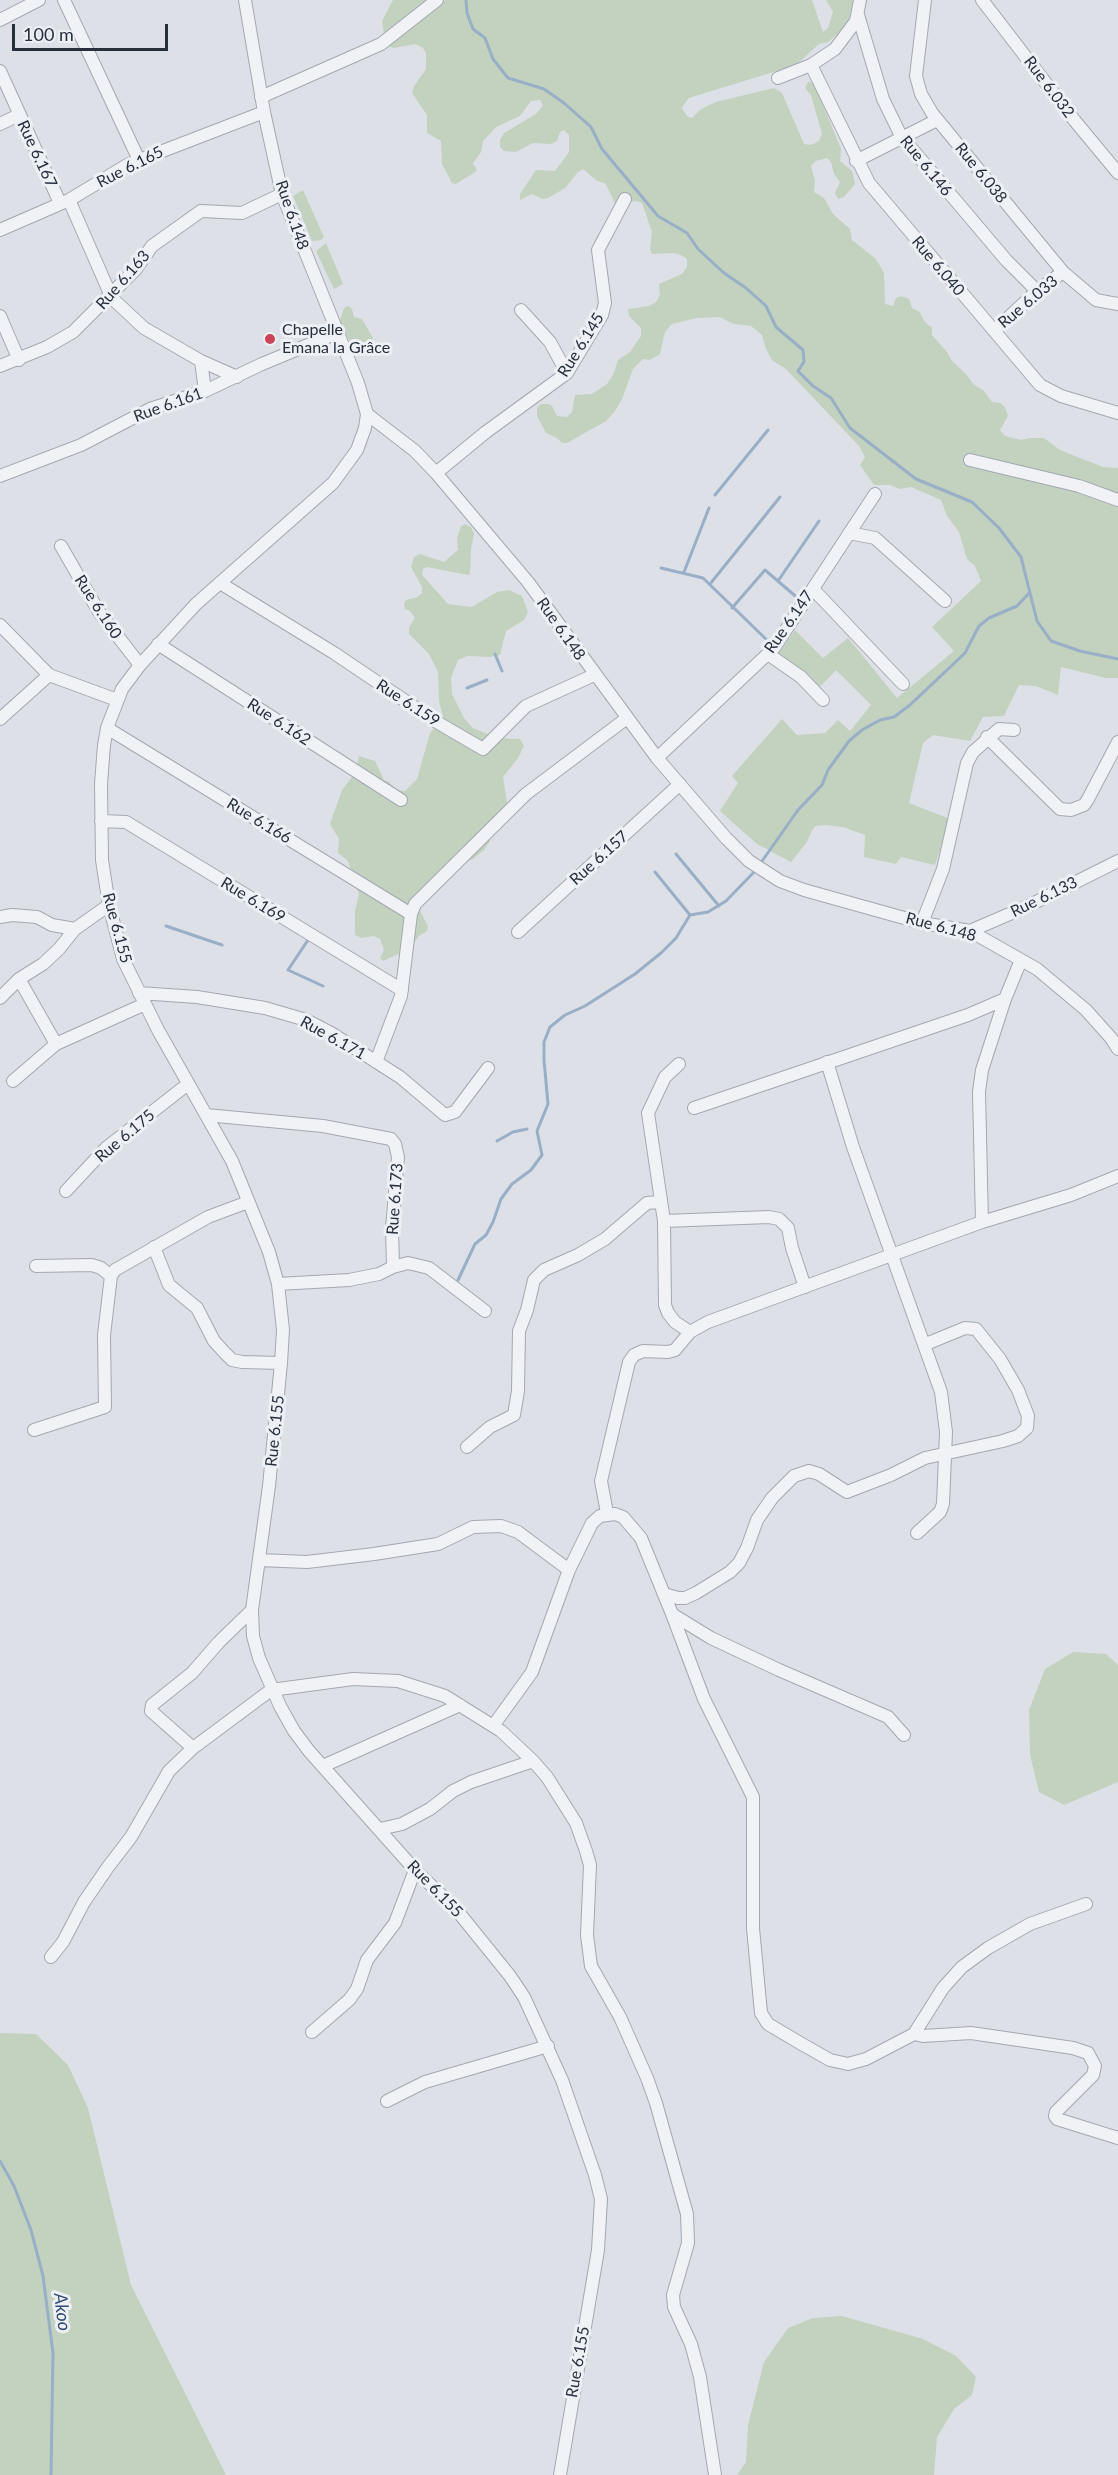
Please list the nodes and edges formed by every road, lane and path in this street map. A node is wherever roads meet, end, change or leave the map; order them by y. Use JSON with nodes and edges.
{"nodes":[{"id":1,"x":39,"y":0,"type":"edge"},
{"id":2,"x":64,"y":0,"type":"edge"},
{"id":3,"x":245,"y":0,"type":"edge"},
{"id":4,"x":437,"y":0,"type":"edge"},
{"id":5,"x":860,"y":0,"type":"edge"},
{"id":6,"x":925,"y":0,"type":"edge"},
{"id":7,"x":982,"y":0,"type":"edge"},
{"id":8,"x":858,"y":15,"type":"junction"},
{"id":9,"x":0,"y":20,"type":"edge"},
{"id":10,"x":811,"y":65,"type":"junction"},
{"id":11,"x":0,"y":71,"type":"edge"},
{"id":12,"x":778,"y":78,"type":"dead end"},
{"id":13,"x":261,"y":97,"type":"junction"},
{"id":14,"x":264,"y":112,"type":"junction"},
{"id":15,"x":19,"y":115,"type":"junction"},
{"id":16,"x":938,"y":120,"type":"junction"},
{"id":17,"x":0,"y":124,"type":"edge"},
{"id":18,"x":901,"y":136,"type":"junction"},
{"id":19,"x":139,"y":160,"type":"junction"},
{"id":20,"x":856,"y":161,"type":"junction"},
{"id":21,"x":1118,"y":173,"type":"edge"},
{"id":22,"x":282,"y":194,"type":"junction"},
{"id":23,"x":625,"y":199,"type":"dead end"},
{"id":24,"x":64,"y":202,"type":"junction"},
{"id":25,"x":0,"y":230,"type":"edge"},
{"id":26,"x":1063,"y":272,"type":"junction"},
{"id":27,"x":1037,"y":291,"type":"junction"},
{"id":28,"x":111,"y":296,"type":"junction"},
{"id":29,"x":1118,"y":304,"type":"edge"},
{"id":30,"x":521,"y":310,"type":"dead end"},
{"id":31,"x":0,"y":316,"type":"edge"},
{"id":32,"x":994,"y":331,"type":"junction"},
{"id":33,"x":337,"y":333,"type":"junction"},
{"id":34,"x":19,"y":360,"type":"junction"},
{"id":35,"x":201,"y":361,"type":"junction"},
{"id":36,"x":0,"y":366,"type":"edge"},
{"id":37,"x":567,"y":373,"type":"junction"},
{"id":38,"x":237,"y":377,"type":"junction"},
{"id":39,"x":205,"y":392,"type":"junction"},
{"id":40,"x":1118,"y":413,"type":"edge"},
{"id":41,"x":367,"y":414,"type":"junction"},
{"id":42,"x":970,"y":460,"type":"dead end"},
{"id":43,"x":436,"y":473,"type":"junction"},
{"id":44,"x":0,"y":476,"type":"edge"},
{"id":45,"x":875,"y":494,"type":"dead end"},
{"id":46,"x":1118,"y":500,"type":"edge"},
{"id":47,"x":849,"y":533,"type":"junction"},
{"id":48,"x":61,"y":546,"type":"dead end"},
{"id":49,"x":220,"y":583,"type":"junction"},
{"id":50,"x":813,"y":589,"type":"junction"},
{"id":51,"x":945,"y":601,"type":"dead end"},
{"id":52,"x":0,"y":625,"type":"edge"},
{"id":53,"x":158,"y":644,"type":"junction"},
{"id":54,"x":768,"y":654,"type":"junction"},
{"id":55,"x":140,"y":665,"type":"junction"},
{"id":56,"x":49,"y":675,"type":"junction"},
{"id":57,"x":594,"y":675,"type":"junction"},
{"id":58,"x":903,"y":684,"type":"dead end"},
{"id":59,"x":117,"y":700,"type":"junction"},
{"id":60,"x":823,"y":700,"type":"dead end"},
{"id":61,"x":627,"y":718,"type":"junction"},
{"id":62,"x":0,"y":719,"type":"edge"},
{"id":63,"x":107,"y":728,"type":"junction"},
{"id":64,"x":1014,"y":730,"type":"dead end"},
{"id":65,"x":987,"y":737,"type":"junction"},
{"id":66,"x":1118,"y":742,"type":"edge"},
{"id":67,"x":657,"y":758,"type":"junction"},
{"id":68,"x":680,"y":784,"type":"junction"},
{"id":69,"x":401,"y":800,"type":"dead end"},
{"id":70,"x":101,"y":821,"type":"junction"},
{"id":71,"x":1118,"y":861,"type":"edge"},
{"id":72,"x":109,"y":905,"type":"junction"},
{"id":73,"x":411,"y":914,"type":"junction"},
{"id":74,"x":0,"y":917,"type":"edge"},
{"id":75,"x":922,"y":923,"type":"junction"},
{"id":76,"x":75,"y":929,"type":"junction"},
{"id":77,"x":969,"y":931,"type":"junction"},
{"id":78,"x":518,"y":932,"type":"dead end"},
{"id":79,"x":1021,"y":960,"type":"junction"},
{"id":80,"x":19,"y":979,"type":"junction"},
{"id":81,"x":402,"y":990,"type":"junction"},
{"id":82,"x":0,"y":998,"type":"edge"},
{"id":83,"x":142,"y":998,"type":"junction"},
{"id":84,"x":1005,"y":999,"type":"junction"},
{"id":85,"x":1116,"y":1040,"type":"edge"},
{"id":86,"x":56,"y":1044,"type":"junction"},
{"id":87,"x":376,"y":1062,"type":"junction"},
{"id":88,"x":827,"y":1062,"type":"junction"},
{"id":89,"x":679,"y":1064,"type":"dead end"},
{"id":90,"x":488,"y":1068,"type":"dead end"},
{"id":91,"x":13,"y":1081,"type":"dead end"},
{"id":92,"x":188,"y":1084,"type":"junction"},
{"id":93,"x":694,"y":1108,"type":"dead end"},
{"id":94,"x":206,"y":1115,"type":"junction"},
{"id":95,"x":1118,"y":1176,"type":"edge"},
{"id":96,"x":66,"y":1191,"type":"dead end"},
{"id":97,"x":248,"y":1202,"type":"junction"},
{"id":98,"x":659,"y":1202,"type":"junction"},
{"id":99,"x":664,"y":1221,"type":"junction"},
{"id":100,"x":982,"y":1222,"type":"junction"},
{"id":101,"x":154,"y":1247,"type":"junction"},
{"id":102,"x":892,"y":1256,"type":"junction"},
{"id":103,"x":36,"y":1266,"type":"dead end"},
{"id":104,"x":393,"y":1267,"type":"junction"},
{"id":105,"x":111,"y":1276,"type":"junction"},
{"id":106,"x":278,"y":1284,"type":"junction"},
{"id":107,"x":805,"y":1287,"type":"junction"},
{"id":108,"x":485,"y":1311,"type":"dead end"},
{"id":109,"x":690,"y":1332,"type":"junction"},
{"id":110,"x":926,"y":1344,"type":"junction"},
{"id":111,"x":281,"y":1363,"type":"junction"},
{"id":112,"x":34,"y":1430,"type":"dead end"},
{"id":113,"x":467,"y":1447,"type":"dead end"},
{"id":114,"x":946,"y":1453,"type":"junction"},
{"id":115,"x":607,"y":1513,"type":"junction"},
{"id":116,"x":917,"y":1533,"type":"dead end"},
{"id":117,"x":259,"y":1560,"type":"junction"},
{"id":118,"x":569,"y":1570,"type":"junction"},
{"id":119,"x":664,"y":1594,"type":"junction"},
{"id":120,"x":252,"y":1610,"type":"junction"},
{"id":121,"x":672,"y":1614,"type":"junction"},
{"id":122,"x":272,"y":1690,"type":"junction"},
{"id":123,"x":460,"y":1705,"type":"junction"},
{"id":124,"x":493,"y":1725,"type":"junction"},
{"id":125,"x":904,"y":1735,"type":"dead end"},
{"id":126,"x":193,"y":1748,"type":"junction"},
{"id":127,"x":533,"y":1761,"type":"junction"},
{"id":128,"x":323,"y":1766,"type":"junction"},
{"id":129,"x":380,"y":1829,"type":"junction"},
{"id":130,"x":415,"y":1870,"type":"junction"},
{"id":131,"x":1086,"y":1904,"type":"dead end"},
{"id":132,"x":51,"y":1957,"type":"dead end"},
{"id":133,"x":312,"y":2032,"type":"dead end"},
{"id":134,"x":914,"y":2034,"type":"junction"},
{"id":135,"x":548,"y":2046,"type":"junction"},
{"id":136,"x":387,"y":2101,"type":"dead end"},
{"id":137,"x":1118,"y":2138,"type":"edge"},
{"id":138,"x":560,"y":2475,"type":"edge"},
{"id":139,"x":715,"y":2475,"type":"edge"}],
"edges":[{"from":1,"to":9,"type":"street"},
{"from":2,"to":19,"type":"street"},
{"from":3,"to":13,"type":"street","name":"Rue 6.148"},
{"from":4,"to":13,"type":"street"},
{"from":5,"to":8,"type":"street"},
{"from":6,"to":16,"type":"street","name":"Rue 6.038"},
{"from":7,"to":21,"type":"street","name":"Rue 6.032"},
{"from":8,"to":10,"type":"street"},
{"from":8,"to":18,"type":"street","name":"Rue 6.146"},
{"from":10,"to":12,"type":"street"},
{"from":10,"to":20,"type":"street","name":"Rue 6.040"},
{"from":11,"to":15,"type":"street","name":"Rue 6.167"},
{"from":13,"to":14,"type":"street","name":"Rue 6.148"},
{"from":14,"to":19,"type":"street","name":"Rue 6.165"},
{"from":14,"to":22,"type":"street","name":"Rue 6.148"},
{"from":15,"to":17,"type":"street"},
{"from":15,"to":24,"type":"street","name":"Rue 6.167"},
{"from":16,"to":18,"type":"street"},
{"from":16,"to":26,"type":"street","name":"Rue 6.038"},
{"from":18,"to":20,"type":"street"},
{"from":18,"to":27,"type":"street","name":"Rue 6.146"},
{"from":19,"to":24,"type":"street","name":"Rue 6.165"},
{"from":20,"to":32,"type":"street","name":"Rue 6.040"},
{"from":22,"to":28,"type":"street","name":"Rue 6.163"},
{"from":22,"to":33,"type":"street","name":"Rue 6.148"},
{"from":23,"to":37,"type":"street","name":"Rue 6.145"},
{"from":24,"to":25,"type":"street","name":"Rue 6.165"},
{"from":24,"to":28,"type":"street","name":"Rue 6.167"},
{"from":26,"to":27,"type":"street","name":"Rue 6.033"},
{"from":26,"to":29,"type":"street","name":"Rue 6.038"},
{"from":27,"to":32,"type":"street","name":"Rue 6.033"},
{"from":28,"to":34,"type":"street","name":"Rue 6.163"},
{"from":28,"to":35,"type":"street"},
{"from":30,"to":37,"type":"street"},
{"from":31,"to":34,"type":"street"},
{"from":32,"to":40,"type":"street","name":"Rue 6.040"},
{"from":33,"to":38,"type":"street","name":"Rue 6.161"},
{"from":33,"to":41,"type":"street","name":"Rue 6.148"},
{"from":34,"to":36,"type":"street","name":"Rue 6.163"},
{"from":35,"to":38,"type":"street"},
{"from":35,"to":39,"type":"street"},
{"from":37,"to":43,"type":"street","name":"Rue 6.145"},
{"from":38,"to":39,"type":"street","name":"Rue 6.161"},
{"from":39,"to":44,"type":"street","name":"Rue 6.161"},
{"from":41,"to":43,"type":"street","name":"Rue 6.148"},
{"from":41,"to":49,"type":"street","name":"Rue 6.155"},
{"from":42,"to":46,"type":"street"},
{"from":43,"to":57,"type":"street","name":"Rue 6.148"},
{"from":45,"to":47,"type":"street","name":"Rue 6.147"},
{"from":47,"to":50,"type":"street","name":"Rue 6.147"},
{"from":47,"to":51,"type":"street"},
{"from":48,"to":55,"type":"street","name":"Rue 6.160"},
{"from":49,"to":53,"type":"street","name":"Rue 6.155"},
{"from":49,"to":57,"type":"street","name":"Rue 6.159"},
{"from":50,"to":54,"type":"street","name":"Rue 6.147"},
{"from":50,"to":58,"type":"street"},
{"from":52,"to":56,"type":"street"},
{"from":53,"to":55,"type":"street","name":"Rue 6.155"},
{"from":53,"to":69,"type":"street","name":"Rue 6.162"},
{"from":54,"to":60,"type":"street"},
{"from":54,"to":67,"type":"street","name":"Rue 6.147"},
{"from":55,"to":59,"type":"street","name":"Rue 6.155"},
{"from":56,"to":59,"type":"street"},
{"from":56,"to":62,"type":"street"},
{"from":57,"to":61,"type":"street","name":"Rue 6.148"},
{"from":59,"to":63,"type":"street","name":"Rue 6.155"},
{"from":61,"to":67,"type":"street","name":"Rue 6.148"},
{"from":61,"to":73,"type":"street"},
{"from":63,"to":70,"type":"street","name":"Rue 6.155"},
{"from":63,"to":73,"type":"street","name":"Rue 6.166"},
{"from":64,"to":65,"type":"street"},
{"from":65,"to":66,"type":"street"},
{"from":65,"to":75,"type":"street"},
{"from":67,"to":68,"type":"street","name":"Rue 6.148"},
{"from":68,"to":75,"type":"street","name":"Rue 6.148"},
{"from":68,"to":78,"type":"street","name":"Rue 6.157"},
{"from":70,"to":72,"type":"street","name":"Rue 6.155"},
{"from":70,"to":81,"type":"street","name":"Rue 6.169"},
{"from":71,"to":77,"type":"street","name":"Rue 6.133"},
{"from":72,"to":76,"type":"street"},
{"from":72,"to":83,"type":"street","name":"Rue 6.155"},
{"from":73,"to":81,"type":"street"},
{"from":74,"to":76,"type":"street"},
{"from":75,"to":77,"type":"street","name":"Rue 6.148"},
{"from":76,"to":80,"type":"street"},
{"from":77,"to":79,"type":"street","name":"Rue 6.148"},
{"from":79,"to":84,"type":"street"},
{"from":79,"to":85,"type":"street","name":"Rue 6.148"},
{"from":80,"to":82,"type":"street"},
{"from":80,"to":86,"type":"street"},
{"from":81,"to":87,"type":"street"},
{"from":83,"to":86,"type":"street"},
{"from":83,"to":87,"type":"street","name":"Rue 6.171"},
{"from":83,"to":92,"type":"street","name":"Rue 6.155"},
{"from":84,"to":88,"type":"street"},
{"from":84,"to":100,"type":"street"},
{"from":86,"to":91,"type":"street"},
{"from":87,"to":90,"type":"street","name":"Rue 6.171"},
{"from":88,"to":93,"type":"street"},
{"from":88,"to":102,"type":"street"},
{"from":89,"to":98,"type":"street"},
{"from":92,"to":94,"type":"street","name":"Rue 6.155"},
{"from":92,"to":96,"type":"street","name":"Rue 6.175"},
{"from":94,"to":97,"type":"street","name":"Rue 6.155"},
{"from":94,"to":104,"type":"street","name":"Rue 6.173"},
{"from":95,"to":100,"type":"street"},
{"from":97,"to":101,"type":"street"},
{"from":97,"to":106,"type":"street","name":"Rue 6.155"},
{"from":98,"to":99,"type":"street"},
{"from":98,"to":113,"type":"street"},
{"from":99,"to":107,"type":"street"},
{"from":99,"to":109,"type":"street"},
{"from":100,"to":102,"type":"street"},
{"from":101,"to":105,"type":"street"},
{"from":101,"to":111,"type":"street"},
{"from":102,"to":107,"type":"street"},
{"from":102,"to":110,"type":"street"},
{"from":103,"to":105,"type":"street"},
{"from":104,"to":106,"type":"street"},
{"from":104,"to":108,"type":"street"},
{"from":105,"to":112,"type":"street"},
{"from":106,"to":111,"type":"street","name":"Rue 6.155"},
{"from":107,"to":109,"type":"street"},
{"from":109,"to":115,"type":"street"},
{"from":110,"to":114,"type":"street"},
{"from":110,"to":114,"type":"street"},
{"from":111,"to":117,"type":"street","name":"Rue 6.155"},
{"from":114,"to":116,"type":"street"},
{"from":114,"to":119,"type":"street"},
{"from":115,"to":118,"type":"street"},
{"from":115,"to":119,"type":"street"},
{"from":117,"to":118,"type":"street"},
{"from":117,"to":120,"type":"street","name":"Rue 6.155"},
{"from":118,"to":124,"type":"street"},
{"from":119,"to":121,"type":"street"},
{"from":120,"to":122,"type":"street","name":"Rue 6.155"},
{"from":120,"to":126,"type":"street"},
{"from":121,"to":125,"type":"street"},
{"from":121,"to":134,"type":"street"},
{"from":122,"to":123,"type":"street"},
{"from":122,"to":126,"type":"street"},
{"from":122,"to":128,"type":"street","name":"Rue 6.155"},
{"from":123,"to":124,"type":"street"},
{"from":123,"to":128,"type":"street"},
{"from":124,"to":127,"type":"street"},
{"from":126,"to":132,"type":"street"},
{"from":127,"to":129,"type":"street"},
{"from":127,"to":139,"type":"street"},
{"from":128,"to":129,"type":"street","name":"Rue 6.155"},
{"from":129,"to":130,"type":"street","name":"Rue 6.155"},
{"from":130,"to":133,"type":"street"},
{"from":130,"to":135,"type":"street","name":"Rue 6.155"},
{"from":131,"to":134,"type":"street"},
{"from":134,"to":137,"type":"street"},
{"from":135,"to":136,"type":"street"},
{"from":135,"to":138,"type":"street","name":"Rue 6.155"}]}
